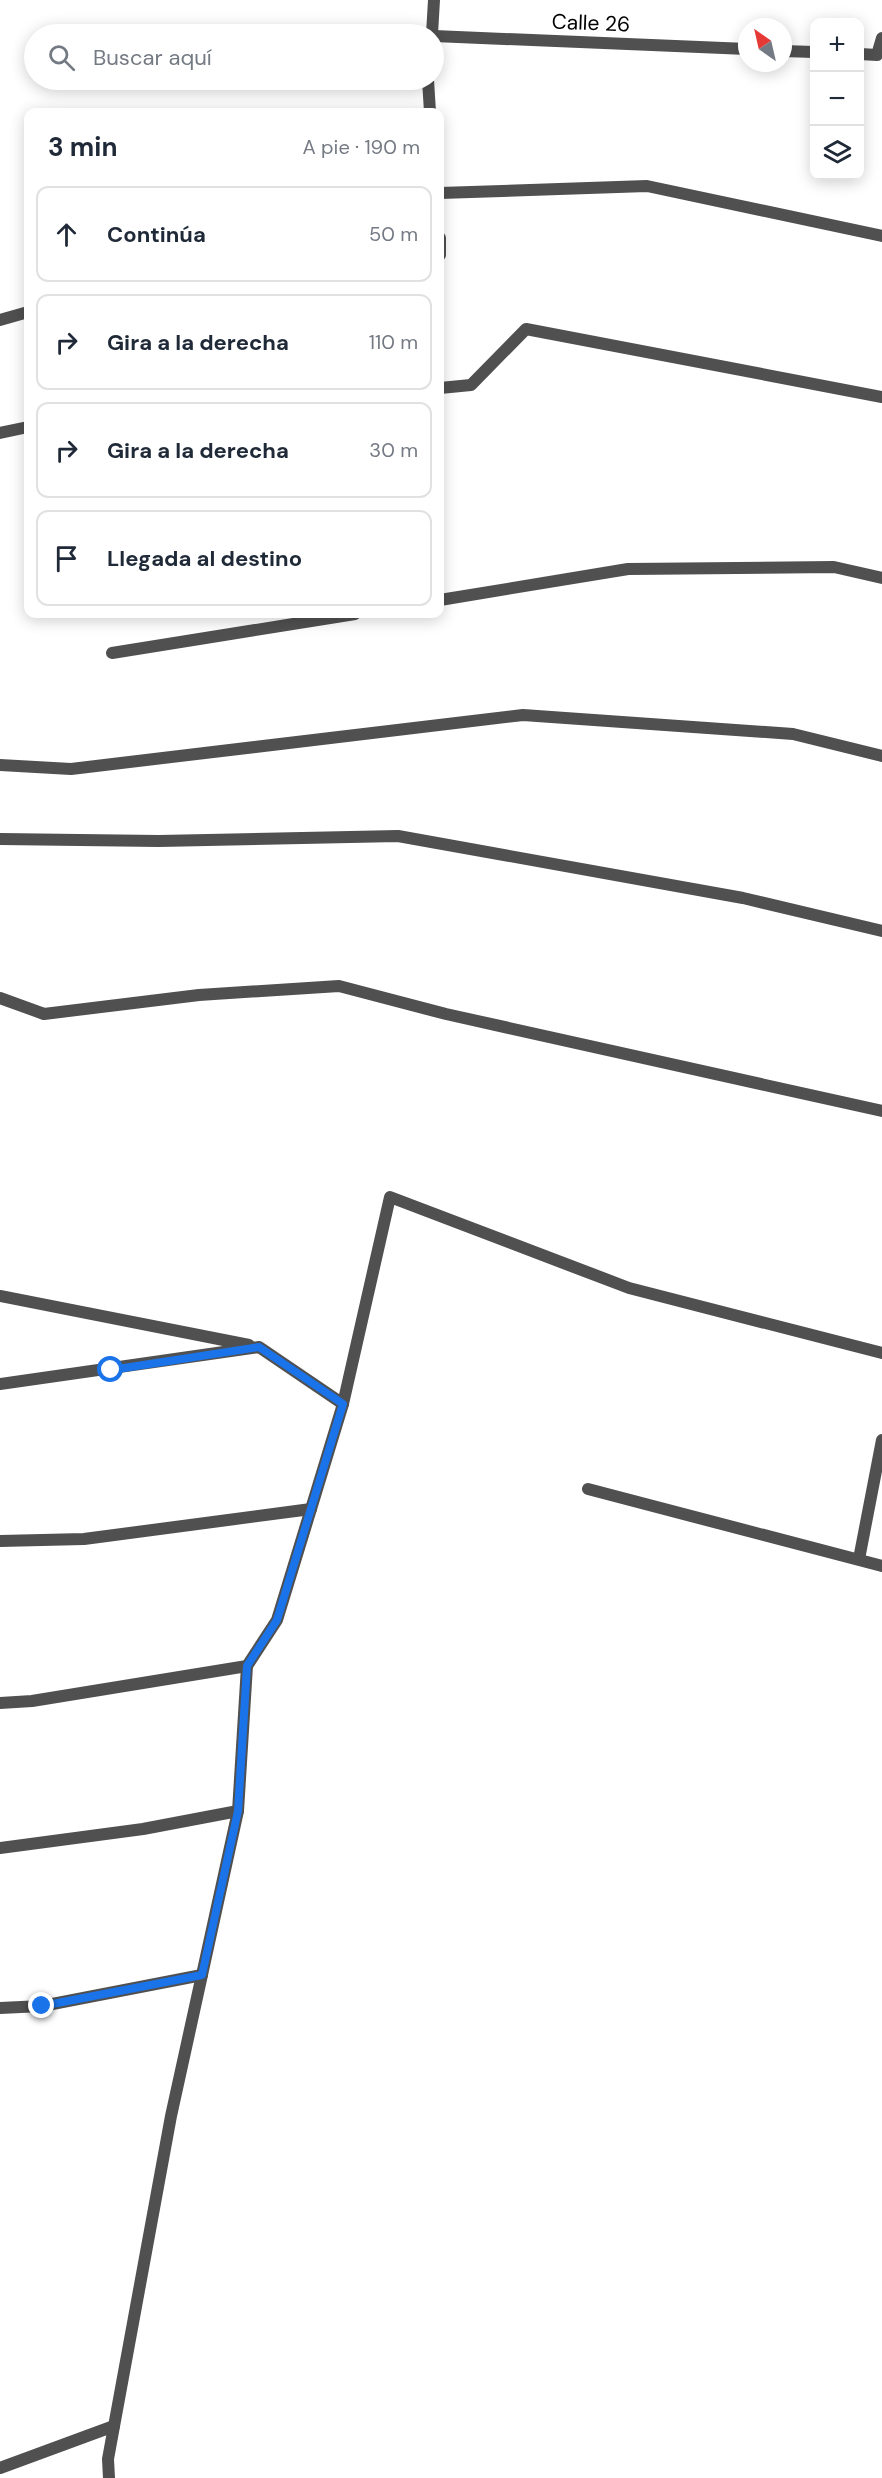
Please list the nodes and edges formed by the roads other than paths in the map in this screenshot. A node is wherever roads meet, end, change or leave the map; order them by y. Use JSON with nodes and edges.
{"nodes":[{"id":1,"x":434,"y":0,"type":"edge"},
{"id":2,"x":433,"y":24,"type":"edge"},
{"id":3,"x":444,"y":36,"type":"edge"},
{"id":4,"x":882,"y":38,"type":"edge"},
{"id":5,"x":738,"y":50,"type":"edge"},
{"id":6,"x":792,"y":51,"type":"edge"},
{"id":7,"x":810,"y":52,"type":"edge"},
{"id":8,"x":864,"y":54,"type":"edge"},
{"id":9,"x":880,"y":56,"type":"edge"},
{"id":10,"x":429,"y":90,"type":"edge"},
{"id":11,"x":430,"y":108,"type":"edge"},
{"id":12,"x":444,"y":193,"type":"edge"},
{"id":13,"x":882,"y":236,"type":"edge"},
{"id":14,"x":24,"y":313,"type":"edge"},
{"id":15,"x":0,"y":320,"type":"edge"},
{"id":16,"x":444,"y":388,"type":"edge"},
{"id":17,"x":882,"y":397,"type":"edge"},
{"id":18,"x":24,"y":428,"type":"edge"},
{"id":19,"x":0,"y":433,"type":"edge"},
{"id":20,"x":882,"y":579,"type":"edge"},
{"id":21,"x":444,"y":599,"type":"edge"},
{"id":22,"x":330,"y":618,"type":"edge"},
{"id":23,"x":112,"y":653,"type":"dead end"},
{"id":24,"x":882,"y":756,"type":"edge"},
{"id":25,"x":0,"y":765,"type":"edge"},
{"id":26,"x":0,"y":838,"type":"edge"},
{"id":27,"x":882,"y":932,"type":"edge"},
{"id":28,"x":0,"y":998,"type":"edge"},
{"id":29,"x":882,"y":1111,"type":"edge"},
{"id":30,"x":0,"y":1296,"type":"edge"},
{"id":31,"x":259,"y":1347,"type":"junction"},
{"id":32,"x":882,"y":1353,"type":"edge"},
{"id":33,"x":0,"y":1384,"type":"edge"},
{"id":34,"x":343,"y":1404,"type":"junction"},
{"id":35,"x":882,"y":1440,"type":"edge"},
{"id":36,"x":588,"y":1489,"type":"dead end"},
{"id":37,"x":311,"y":1509,"type":"junction"},
{"id":38,"x":0,"y":1540,"type":"edge"},
{"id":39,"x":858,"y":1559,"type":"junction"},
{"id":40,"x":882,"y":1566,"type":"edge"},
{"id":41,"x":247,"y":1666,"type":"junction"},
{"id":42,"x":0,"y":1703,"type":"edge"},
{"id":43,"x":238,"y":1811,"type":"junction"},
{"id":44,"x":0,"y":1848,"type":"edge"},
{"id":45,"x":202,"y":1975,"type":"junction"},
{"id":46,"x":0,"y":2008,"type":"edge"},
{"id":47,"x":114,"y":2426,"type":"junction"},
{"id":48,"x":0,"y":2468,"type":"edge"},
{"id":49,"x":109,"y":2478,"type":"edge"}],
"edges":[{"from":1,"to":2,"type":"street"},
{"from":3,"to":5,"type":"street","name":"Calle 26"},
{"from":4,"to":9,"type":"street"},
{"from":6,"to":7,"type":"street"},
{"from":8,"to":9,"type":"street"},
{"from":10,"to":11,"type":"street"},
{"from":12,"to":13,"type":"street"},
{"from":14,"to":15,"type":"street"},
{"from":16,"to":17,"type":"street"},
{"from":18,"to":19,"type":"street"},
{"from":20,"to":21,"type":"street"},
{"from":22,"to":23,"type":"street"},
{"from":24,"to":25,"type":"street"},
{"from":26,"to":27,"type":"street"},
{"from":28,"to":29,"type":"street"},
{"from":30,"to":31,"type":"street"},
{"from":31,"to":33,"type":"street"},
{"from":31,"to":34,"type":"street"},
{"from":32,"to":34,"type":"street"},
{"from":34,"to":37,"type":"street"},
{"from":35,"to":39,"type":"street"},
{"from":36,"to":39,"type":"street"},
{"from":37,"to":38,"type":"street"},
{"from":37,"to":41,"type":"street"},
{"from":39,"to":40,"type":"street"},
{"from":41,"to":42,"type":"street"},
{"from":41,"to":43,"type":"street"},
{"from":43,"to":44,"type":"street"},
{"from":43,"to":45,"type":"street"},
{"from":45,"to":46,"type":"street"},
{"from":45,"to":47,"type":"street"},
{"from":47,"to":48,"type":"street"},
{"from":47,"to":49,"type":"street"}]}
